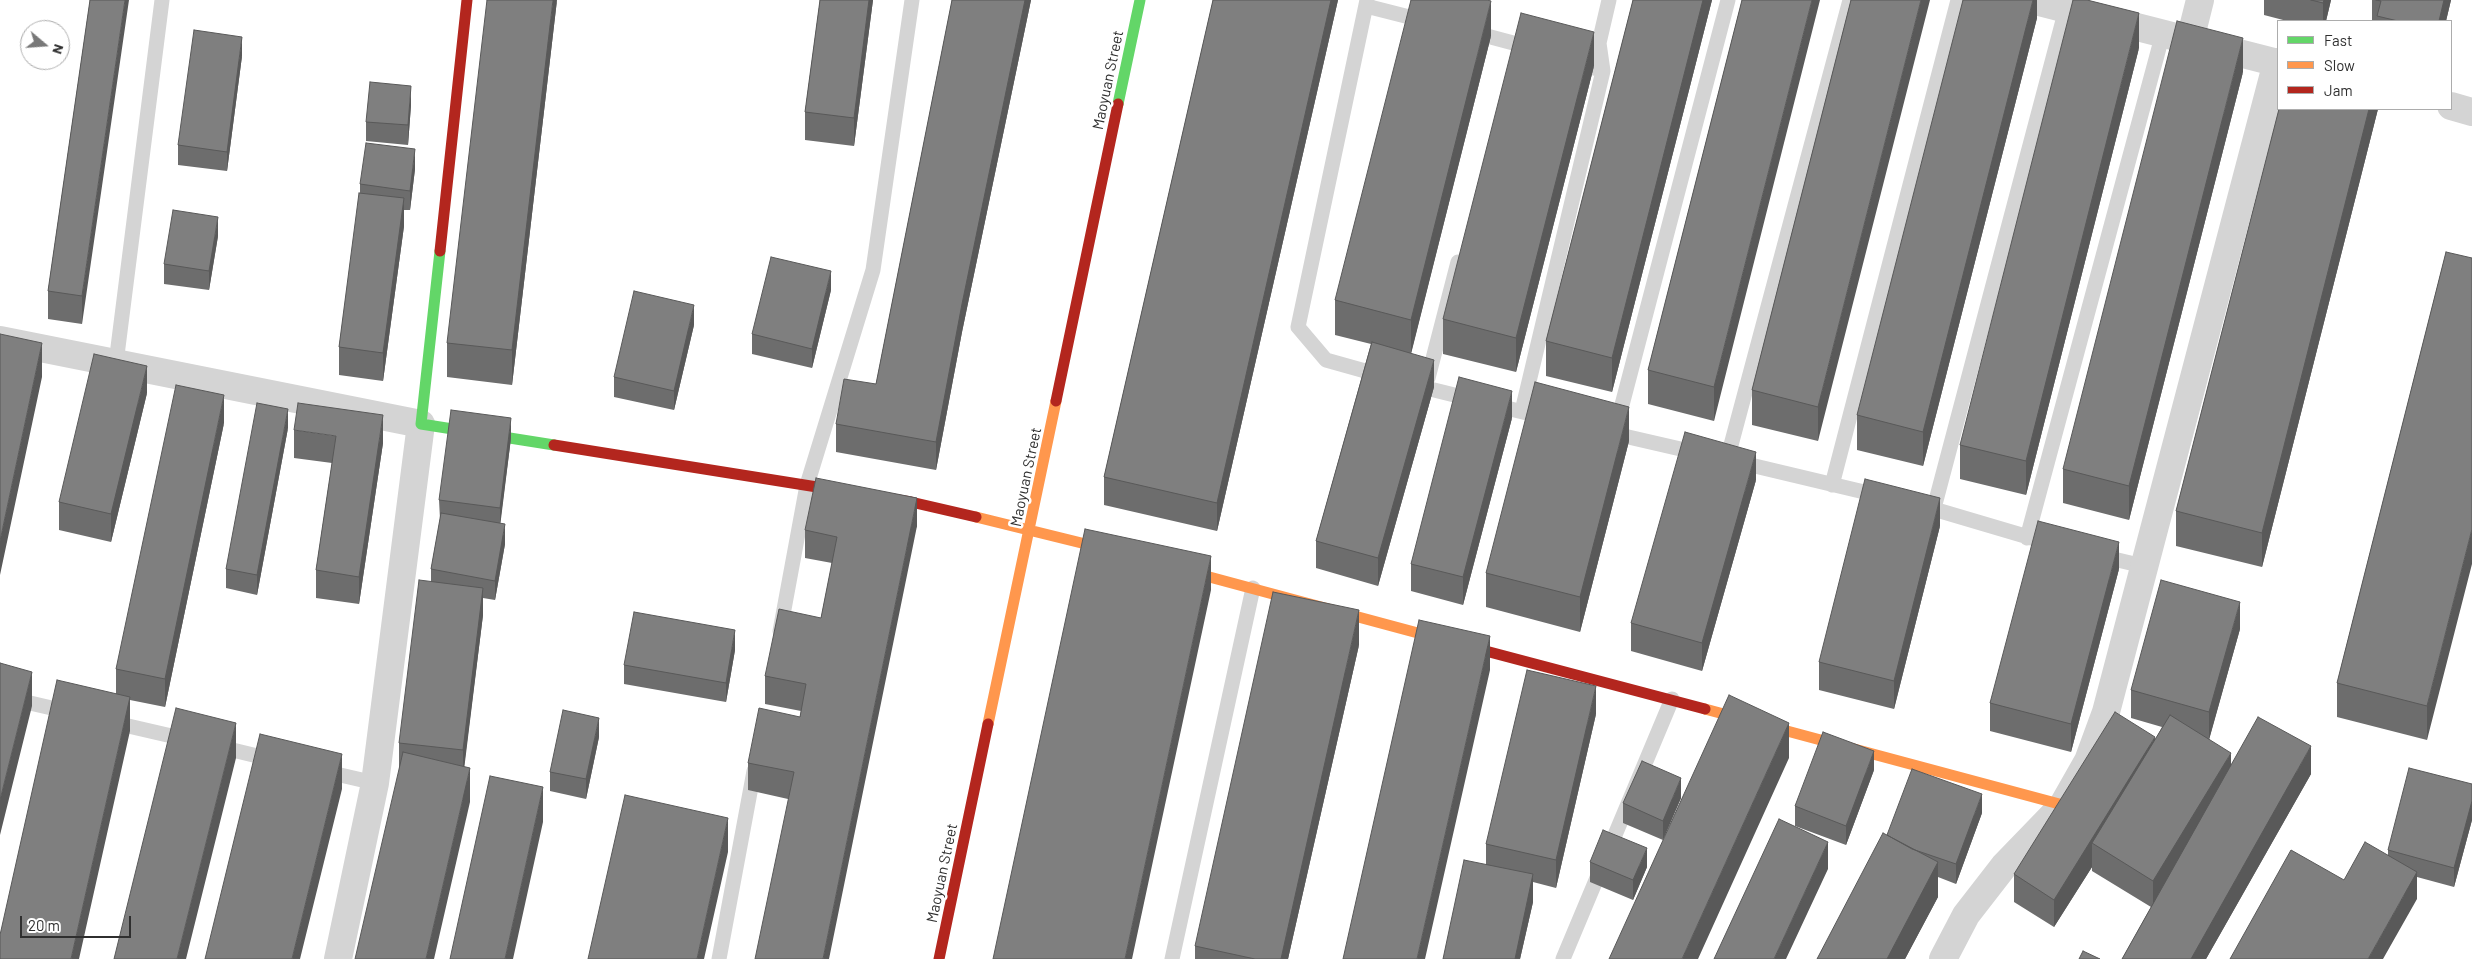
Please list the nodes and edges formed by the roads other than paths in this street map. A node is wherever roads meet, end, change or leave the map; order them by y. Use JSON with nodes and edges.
{"nodes":[{"id":1,"x":162,"y":0,"type":"edge"},
{"id":2,"x":467,"y":0,"type":"edge"},
{"id":3,"x":912,"y":0,"type":"edge"},
{"id":4,"x":1140,"y":0,"type":"edge"},
{"id":5,"x":1609,"y":0,"type":"edge"},
{"id":6,"x":1728,"y":0,"type":"edge"},
{"id":7,"x":1850,"y":0,"type":"edge"},
{"id":8,"x":1958,"y":0,"type":"edge"},
{"id":9,"x":2031,"y":0,"type":"edge"},
{"id":10,"x":2200,"y":0,"type":"edge"},
{"id":11,"x":1367,"y":3,"type":"edge"},
{"id":12,"x":2066,"y":9,"type":"junction"},
{"id":13,"x":1441,"y":25,"type":"edge"},
{"id":14,"x":1460,"y":29,"type":"edge"},
{"id":15,"x":2163,"y":33,"type":"junction"},
{"id":16,"x":2190,"y":40,"type":"junction"},
{"id":17,"x":1516,"y":43,"type":"junction"},
{"id":18,"x":1550,"y":54,"type":"edge"},
{"id":19,"x":1511,"y":62,"type":"edge"},
{"id":20,"x":1576,"y":62,"type":"edge"},
{"id":21,"x":2277,"y":62,"type":"edge"},
{"id":22,"x":1602,"y":71,"type":"junction"},
{"id":23,"x":2452,"y":106,"type":"edge"},
{"id":24,"x":2472,"y":112,"type":"edge"},
{"id":25,"x":1463,"y":245,"type":"edge"},
{"id":26,"x":0,"y":340,"type":"edge"},
{"id":27,"x":116,"y":363,"type":"junction"},
{"id":28,"x":1425,"y":389,"type":"junction"},
{"id":29,"x":1522,"y":412,"type":"junction"},
{"id":30,"x":1559,"y":420,"type":"edge"},
{"id":31,"x":421,"y":424,"type":"junction"},
{"id":32,"x":1596,"y":429,"type":"edge"},
{"id":33,"x":1614,"y":434,"type":"junction"},
{"id":34,"x":1727,"y":460,"type":"junction"},
{"id":35,"x":1832,"y":485,"type":"junction"},
{"id":36,"x":807,"y":486,"type":"junction"},
{"id":37,"x":1934,"y":508,"type":"junction"},
{"id":38,"x":1031,"y":529,"type":"junction"},
{"id":39,"x":2027,"y":538,"type":"junction"},
{"id":40,"x":2066,"y":548,"type":"edge"},
{"id":41,"x":2085,"y":552,"type":"edge"},
{"id":42,"x":1127,"y":554,"type":"edge"},
{"id":43,"x":1166,"y":565,"type":"edge"},
{"id":44,"x":2143,"y":566,"type":"junction"},
{"id":45,"x":1253,"y":588,"type":"junction"},
{"id":46,"x":776,"y":650,"type":"edge"},
{"id":47,"x":0,"y":696,"type":"edge"},
{"id":48,"x":1672,"y":699,"type":"junction"},
{"id":49,"x":757,"y":756,"type":"edge"},
{"id":50,"x":288,"y":763,"type":"edge"},
{"id":51,"x":308,"y":767,"type":"edge"},
{"id":52,"x":375,"y":783,"type":"junction"},
{"id":53,"x":2063,"y":805,"type":"junction"},
{"id":54,"x":338,"y":959,"type":"edge"},
{"id":55,"x":719,"y":959,"type":"edge"},
{"id":56,"x":939,"y":959,"type":"edge"},
{"id":57,"x":1172,"y":959,"type":"edge"},
{"id":58,"x":1563,"y":959,"type":"edge"},
{"id":59,"x":1943,"y":959,"type":"edge"}],
"edges":[{"from":1,"to":27,"type":"lane"},
{"from":2,"to":31,"type":"street"},
{"from":3,"to":36,"type":"lane"},
{"from":4,"to":38,"type":"street","name":"Maoyuan Street"},
{"from":5,"to":22,"type":"lane"},
{"from":6,"to":33,"type":"lane"},
{"from":7,"to":34,"type":"lane"},
{"from":8,"to":35,"type":"lane"},
{"from":9,"to":12,"type":"street"},
{"from":10,"to":16,"type":"street"},
{"from":11,"to":13,"type":"lane"},
{"from":11,"to":28,"type":"lane"},
{"from":12,"to":15,"type":"street"},
{"from":12,"to":37,"type":"lane"},
{"from":14,"to":17,"type":"lane"},
{"from":15,"to":16,"type":"street"},
{"from":15,"to":39,"type":"lane"},
{"from":16,"to":21,"type":"street"},
{"from":17,"to":18,"type":"lane"},
{"from":17,"to":19,"type":"lane"},
{"from":20,"to":22,"type":"lane"},
{"from":21,"to":44,"type":"street"},
{"from":22,"to":29,"type":"lane"},
{"from":23,"to":24,"type":"street"},
{"from":25,"to":28,"type":"lane"},
{"from":26,"to":27,"type":"street"},
{"from":27,"to":31,"type":"street"},
{"from":28,"to":29,"type":"lane"},
{"from":29,"to":30,"type":"lane"},
{"from":31,"to":36,"type":"street"},
{"from":31,"to":52,"type":"street"},
{"from":32,"to":33,"type":"lane"},
{"from":33,"to":34,"type":"lane"},
{"from":34,"to":35,"type":"lane"},
{"from":35,"to":37,"type":"lane"},
{"from":36,"to":38,"type":"street"},
{"from":36,"to":46,"type":"lane"},
{"from":37,"to":39,"type":"lane"},
{"from":38,"to":42,"type":"street"},
{"from":38,"to":56,"type":"street","name":"Maoyuan Street"},
{"from":39,"to":40,"type":"lane"},
{"from":41,"to":44,"type":"lane"},
{"from":43,"to":45,"type":"street"},
{"from":44,"to":53,"type":"street"},
{"from":45,"to":48,"type":"street"},
{"from":45,"to":57,"type":"lane"},
{"from":47,"to":50,"type":"lane"},
{"from":48,"to":53,"type":"street"},
{"from":48,"to":58,"type":"lane"},
{"from":49,"to":55,"type":"lane"},
{"from":51,"to":52,"type":"lane"},
{"from":52,"to":54,"type":"street"},
{"from":53,"to":59,"type":"street"}]}
